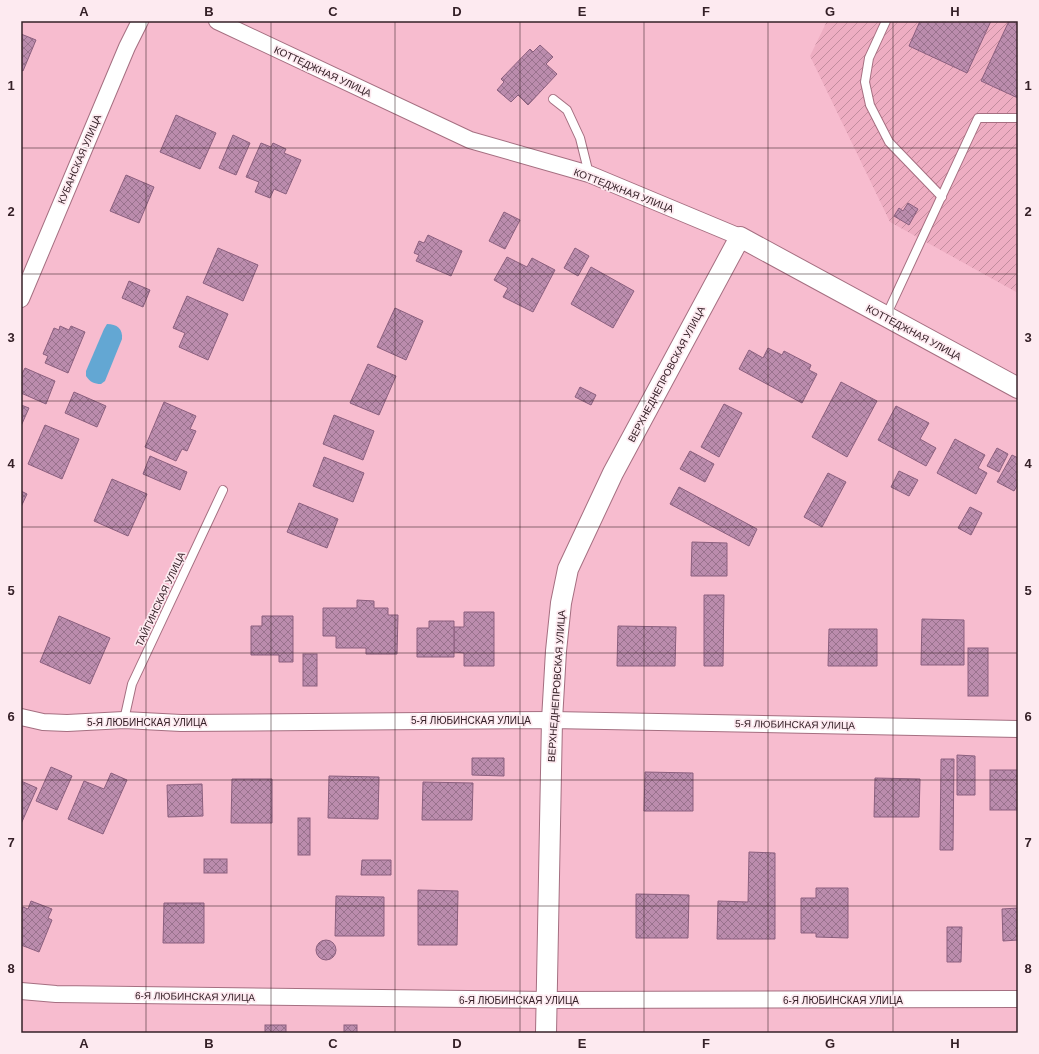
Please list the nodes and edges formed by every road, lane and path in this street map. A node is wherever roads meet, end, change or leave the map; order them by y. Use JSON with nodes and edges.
{"nodes":[{"id":1,"x":140,"y":21,"type":"edge"},
{"id":2,"x":216,"y":21,"type":"edge"},
{"id":3,"x":886,"y":21,"type":"edge"},
{"id":4,"x":553,"y":99,"type":"dead end"},
{"id":5,"x":1018,"y":118,"type":"edge"},
{"id":6,"x":589,"y":174,"type":"junction"},
{"id":7,"x":942,"y":197,"type":"junction"},
{"id":8,"x":740,"y":237,"type":"junction"},
{"id":9,"x":21,"y":299,"type":"edge"},
{"id":10,"x":886,"y":317,"type":"junction"},
{"id":11,"x":1018,"y":388,"type":"edge"},
{"id":12,"x":223,"y":490,"type":"dead end"},
{"id":13,"x":21,"y":717,"type":"edge"},
{"id":14,"x":124,"y":720,"type":"junction"},
{"id":15,"x":552,"y":720,"type":"junction"},
{"id":16,"x":1018,"y":729,"type":"edge"},
{"id":17,"x":21,"y":991,"type":"edge"},
{"id":18,"x":1018,"y":999,"type":"edge"},
{"id":19,"x":547,"y":1000,"type":"junction"},
{"id":20,"x":546,"y":1033,"type":"edge"}],
"edges":[{"from":1,"to":9,"type":"street","name":"КУБАНСКАЯ УЛИЦА"},
{"from":2,"to":6,"type":"street","name":"КОТТЕДЖНАЯ УЛИЦА"},
{"from":3,"to":7,"type":"lane"},
{"from":4,"to":6,"type":"lane"},
{"from":5,"to":7,"type":"lane"},
{"from":6,"to":8,"type":"street","name":"КОТТЕДЖНАЯ УЛИЦА"},
{"from":7,"to":10,"type":"lane"},
{"from":8,"to":10,"type":"street","name":"КОТТЕДЖНАЯ УЛИЦА"},
{"from":8,"to":15,"type":"street","name":"ВЕРХНЕДНЕПРОВСКАЯ УЛИЦА"},
{"from":10,"to":11,"type":"street","name":"КОТТЕДЖНАЯ УЛИЦА"},
{"from":12,"to":14,"type":"lane","name":"ТАЙГИНСКАЯ УЛИЦА"},
{"from":13,"to":14,"type":"street","name":"5-Я ЛЮБИНСКАЯ УЛИЦА"},
{"from":14,"to":15,"type":"street","name":"5-Я ЛЮБИНСКАЯ УЛИЦА"},
{"from":15,"to":16,"type":"street","name":"5-Я ЛЮБИНСКАЯ УЛИЦА"},
{"from":15,"to":19,"type":"street","name":"ВЕРХНЕДНЕПРОВСКАЯ УЛИЦА"},
{"from":17,"to":19,"type":"street","name":"6-Я ЛЮБИНСКАЯ УЛИЦА"},
{"from":18,"to":19,"type":"street","name":"6-Я ЛЮБИНСКАЯ УЛИЦА"},
{"from":19,"to":20,"type":"street","name":"ВЕРХНЕДНЕПРОВСКАЯ УЛИЦА"}]}
